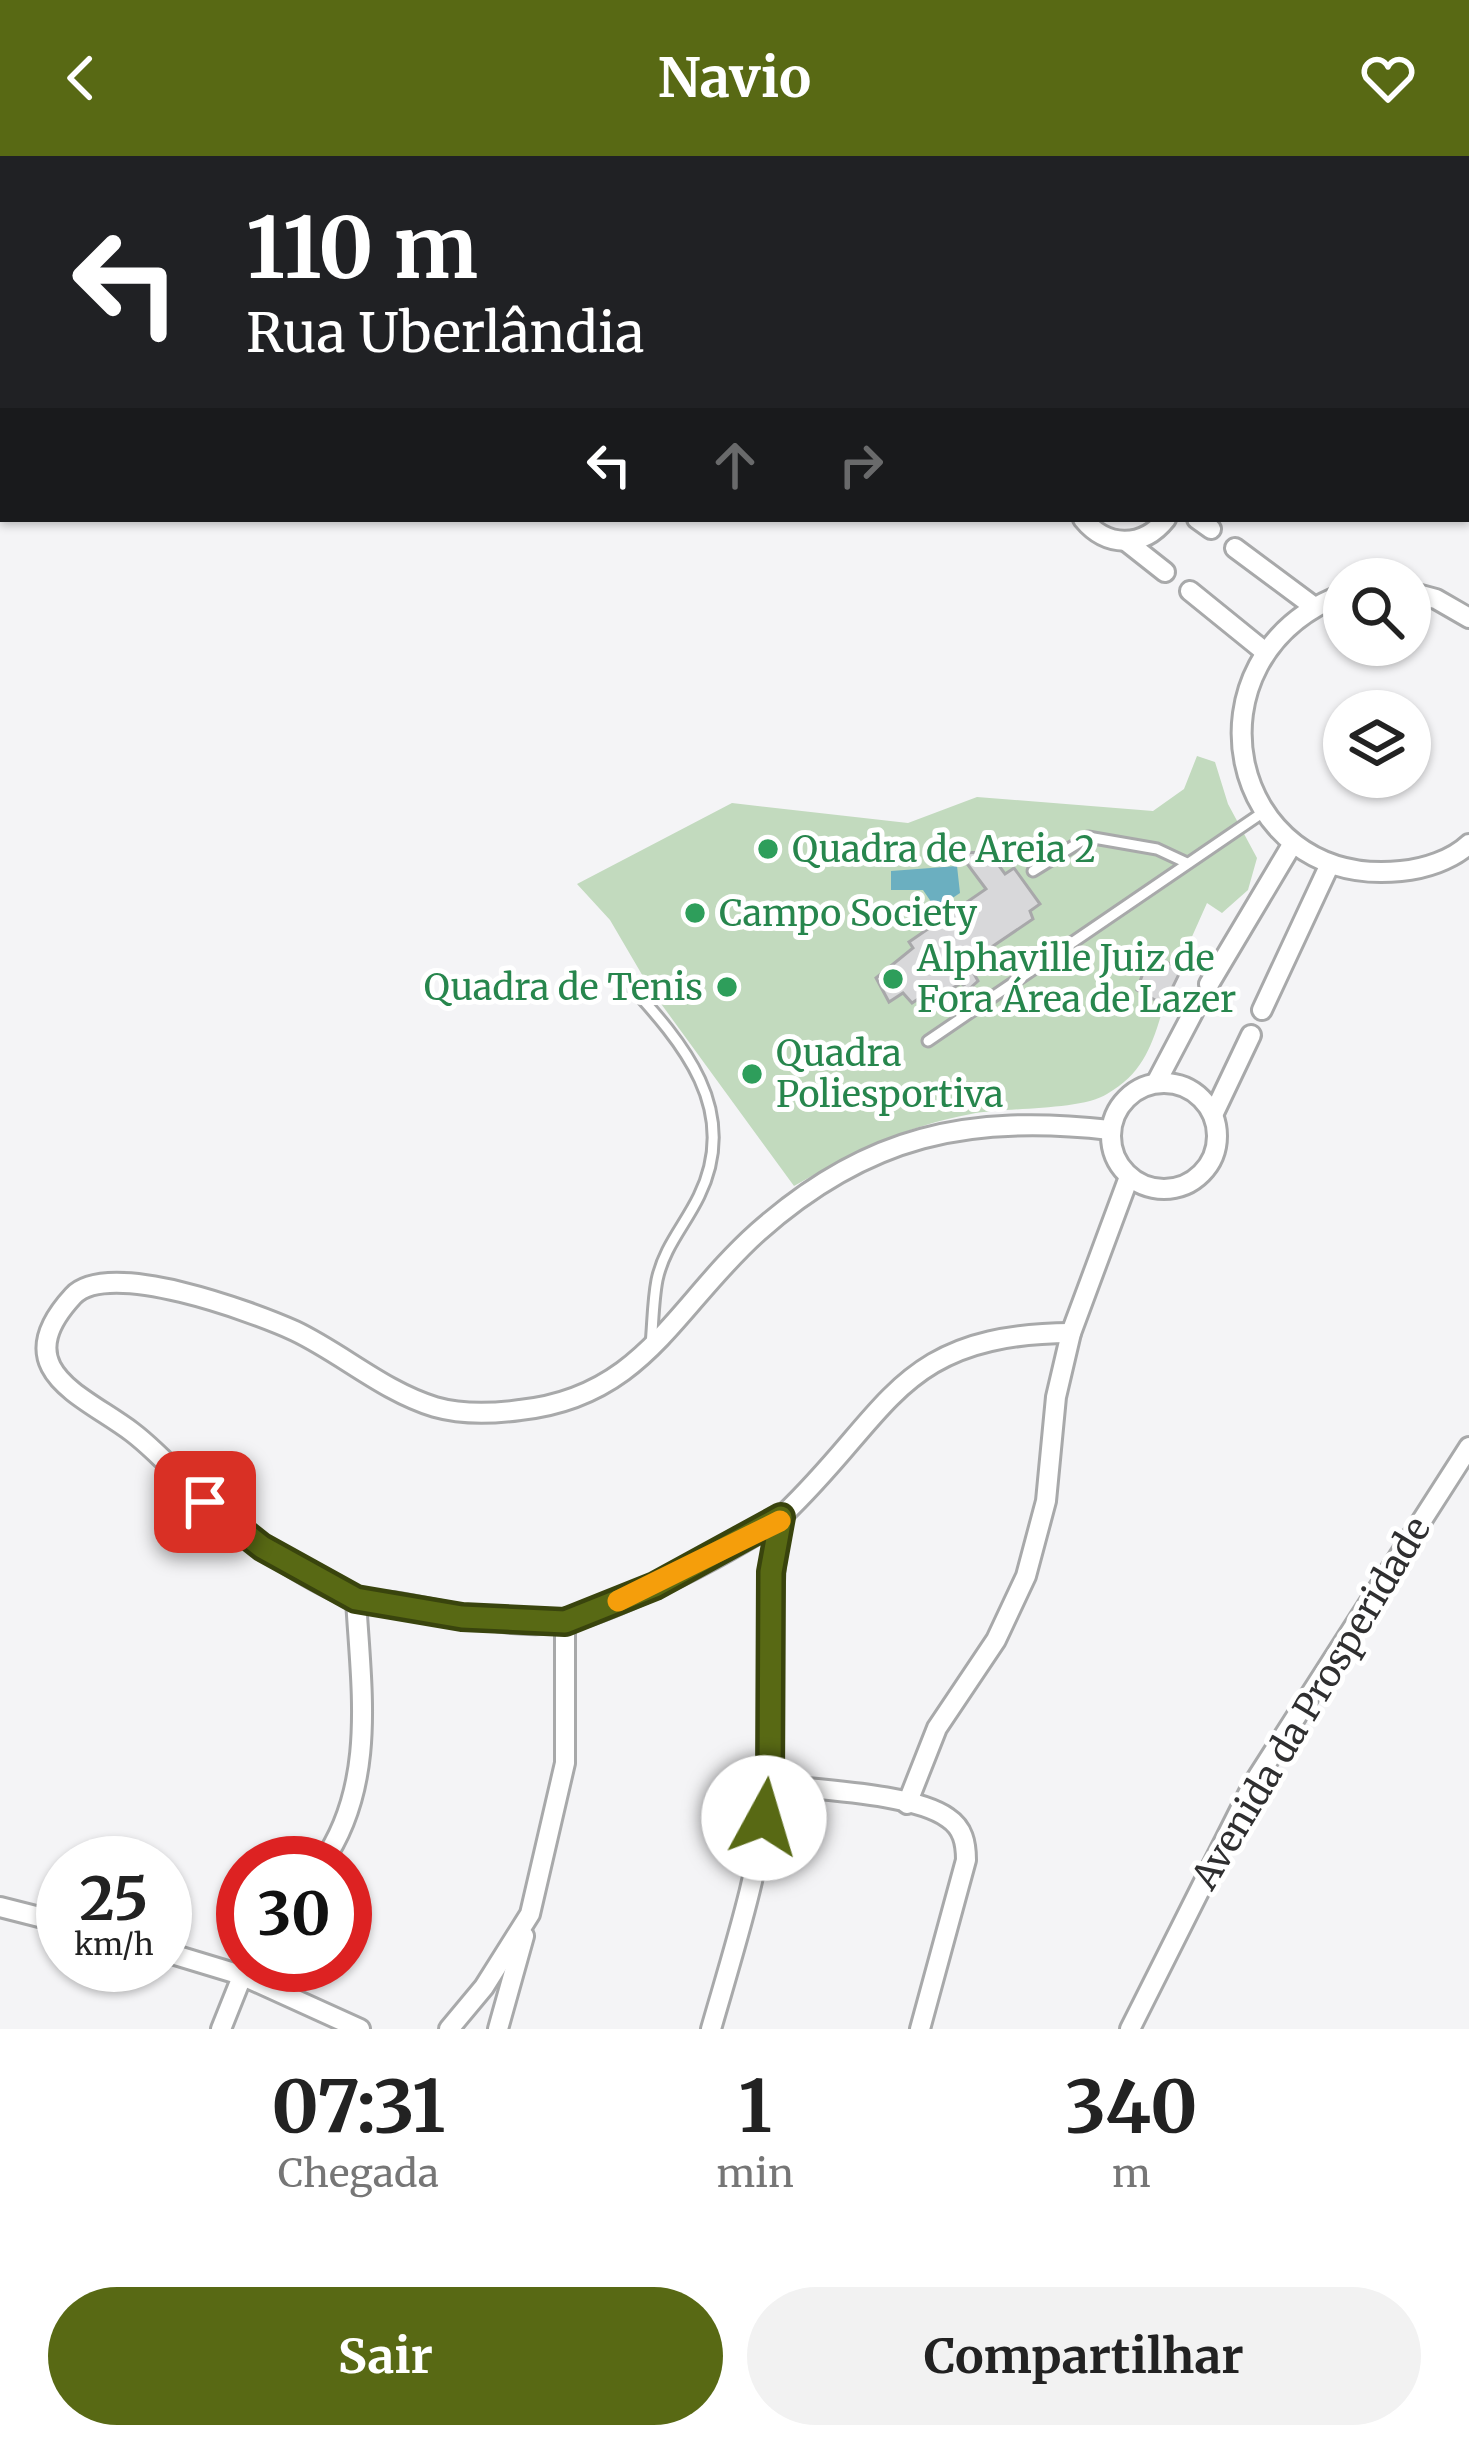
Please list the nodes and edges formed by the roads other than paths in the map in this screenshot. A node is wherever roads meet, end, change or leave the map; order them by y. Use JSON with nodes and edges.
{"nodes":[{"id":1,"x":1086,"y":522,"type":"edge"},
{"id":2,"x":1162,"y":522,"type":"edge"},
{"id":3,"x":1127,"y":542,"type":"junction"},
{"id":4,"x":1235,"y":548,"type":"dead end"},
{"id":5,"x":1165,"y":572,"type":"dead end"},
{"id":6,"x":1190,"y":591,"type":"dead end"},
{"id":7,"x":1431,"y":598,"type":"edge"},
{"id":8,"x":1323,"y":602,"type":"edge"},
{"id":9,"x":1312,"y":606,"type":"junction"},
{"id":10,"x":1469,"y":618,"type":"edge"},
{"id":11,"x":1264,"y":650,"type":"junction"},
{"id":12,"x":1264,"y":812,"type":"junction"},
{"id":13,"x":1293,"y":843,"type":"junction"},
{"id":14,"x":1469,"y":844,"type":"edge"},
{"id":15,"x":1187,"y":863,"type":"junction"},
{"id":16,"x":1330,"y":864,"type":"junction"},
{"id":17,"x":1033,"y":872,"type":"dead end"},
{"id":18,"x":627,"y":982,"type":"dead end"},
{"id":19,"x":1209,"y":984,"type":"dead end"},
{"id":20,"x":1196,"y":1007,"type":"dead end"},
{"id":21,"x":1262,"y":1010,"type":"dead end"},
{"id":22,"x":1251,"y":1035,"type":"dead end"},
{"id":23,"x":928,"y":1041,"type":"dead end"},
{"id":24,"x":1156,"y":1083,"type":"junction"},
{"id":25,"x":1213,"y":1115,"type":"junction"},
{"id":26,"x":1110,"y":1130,"type":"junction"},
{"id":27,"x":1129,"y":1177,"type":"junction"},
{"id":28,"x":1071,"y":1333,"type":"junction"},
{"id":29,"x":650,"y":1351,"type":"junction"},
{"id":30,"x":1469,"y":1447,"type":"edge"},
{"id":31,"x":781,"y":1517,"type":"junction"},
{"id":32,"x":356,"y":1599,"type":"junction"},
{"id":33,"x":565,"y":1622,"type":"junction"},
{"id":34,"x":770,"y":1784,"type":"junction"},
{"id":35,"x":907,"y":1804,"type":"junction"},
{"id":36,"x":335,"y":1836,"type":"edge"},
{"id":37,"x":0,"y":1907,"type":"edge"},
{"id":38,"x":530,"y":1914,"type":"junction"},
{"id":39,"x":36,"y":1916,"type":"edge"},
{"id":40,"x":484,"y":1988,"type":"junction"},
{"id":41,"x":235,"y":1992,"type":"edge"},
{"id":42,"x":287,"y":1992,"type":"edge"},
{"id":43,"x":507,"y":1996,"type":"junction"},
{"id":44,"x":221,"y":2029,"type":"edge"},
{"id":45,"x":360,"y":2029,"type":"edge"},
{"id":46,"x":449,"y":2029,"type":"edge"},
{"id":47,"x":498,"y":2029,"type":"edge"},
{"id":48,"x":710,"y":2029,"type":"edge"},
{"id":49,"x":920,"y":2029,"type":"edge"},
{"id":50,"x":1130,"y":2029,"type":"edge"}],
"edges":[{"from":1,"to":3,"type":"street"},
{"from":2,"to":3,"type":"street"},
{"from":3,"to":5,"type":"street"},
{"from":4,"to":9,"type":"street"},
{"from":6,"to":11,"type":"street"},
{"from":7,"to":10,"type":"street"},
{"from":8,"to":9,"type":"street"},
{"from":9,"to":11,"type":"street"},
{"from":11,"to":12,"type":"street"},
{"from":12,"to":13,"type":"street"},
{"from":12,"to":15,"type":"lane"},
{"from":13,"to":16,"type":"street"},
{"from":13,"to":19,"type":"street"},
{"from":14,"to":16,"type":"street"},
{"from":15,"to":17,"type":"lane"},
{"from":15,"to":23,"type":"lane"},
{"from":16,"to":21,"type":"street"},
{"from":18,"to":29,"type":"lane"},
{"from":20,"to":24,"type":"street"},
{"from":22,"to":25,"type":"street"},
{"from":24,"to":25,"type":"street"},
{"from":24,"to":26,"type":"street"},
{"from":25,"to":27,"type":"street"},
{"from":26,"to":27,"type":"street"},
{"from":26,"to":29,"type":"street"},
{"from":27,"to":28,"type":"street"},
{"from":28,"to":31,"type":"street"},
{"from":28,"to":35,"type":"street"},
{"from":29,"to":32,"type":"street"},
{"from":30,"to":50,"type":"street","name":"Avenida da Prosperidade"},
{"from":31,"to":33,"type":"street"},
{"from":31,"to":34,"type":"street"},
{"from":32,"to":33,"type":"street"},
{"from":32,"to":36,"type":"street"},
{"from":33,"to":38,"type":"street"},
{"from":34,"to":35,"type":"street"},
{"from":34,"to":48,"type":"street"},
{"from":35,"to":49,"type":"street"},
{"from":37,"to":39,"type":"street"},
{"from":38,"to":40,"type":"street"},
{"from":38,"to":43,"type":"street"},
{"from":40,"to":43,"type":"street"},
{"from":40,"to":46,"type":"street"},
{"from":41,"to":44,"type":"street"},
{"from":42,"to":45,"type":"street"},
{"from":43,"to":47,"type":"street"}]}
